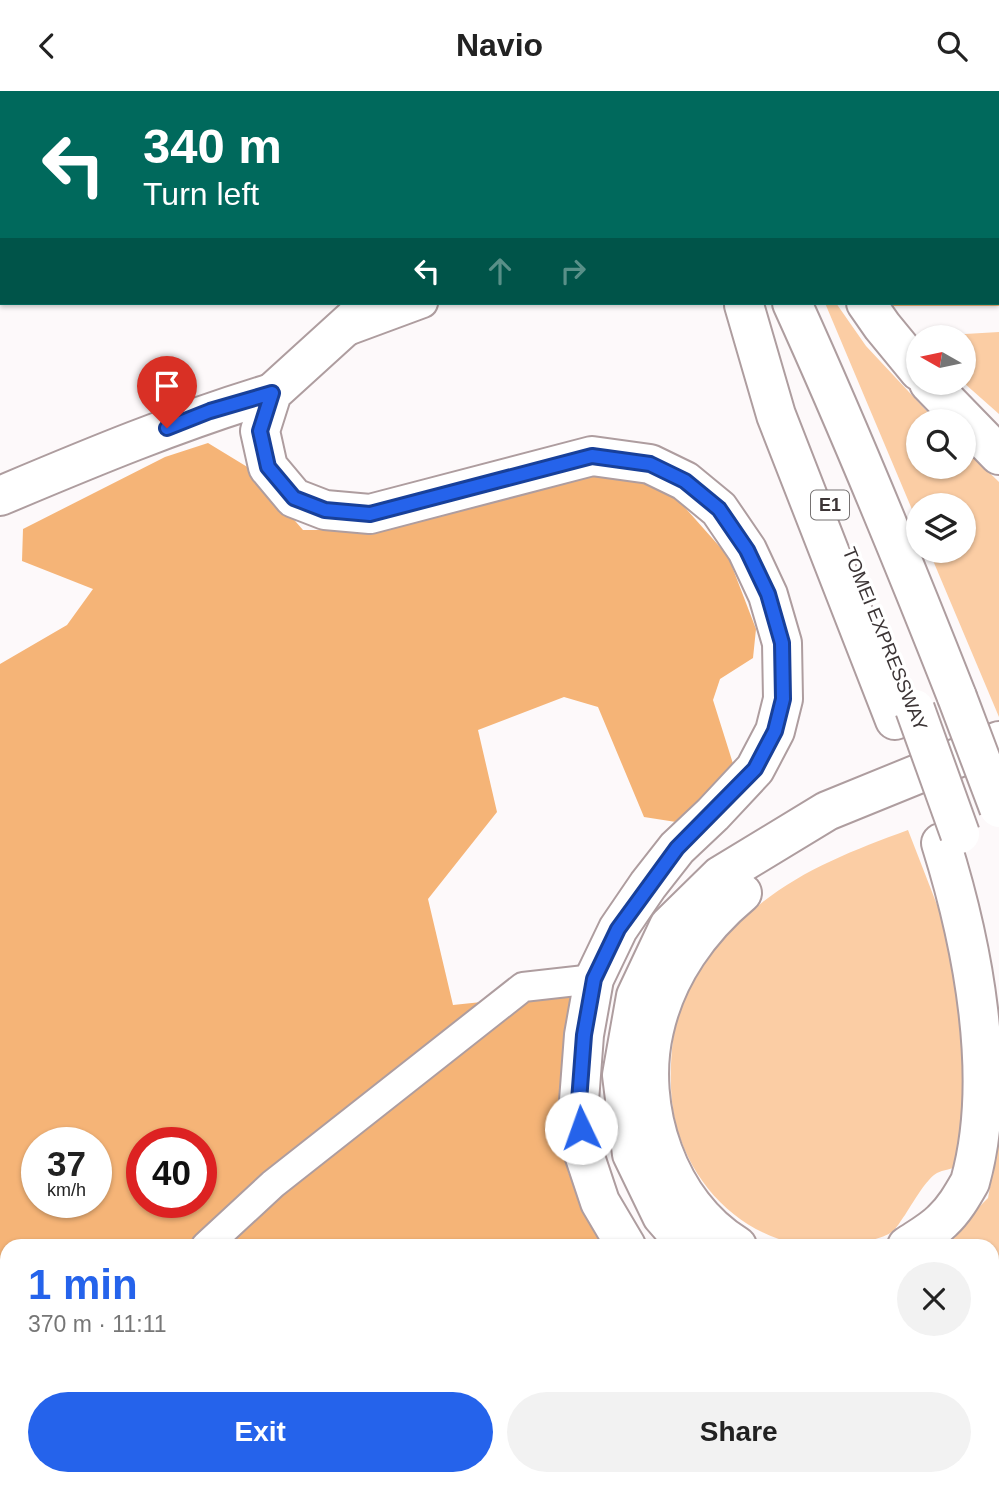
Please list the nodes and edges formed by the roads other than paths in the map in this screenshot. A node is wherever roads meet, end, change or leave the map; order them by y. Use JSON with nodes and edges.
{"nodes":[{"id":1,"x":368,"y":305,"type":"edge"},
{"id":2,"x":418,"y":305,"type":"edge"},
{"id":3,"x":743,"y":305,"type":"edge"},
{"id":4,"x":793,"y":305,"type":"edge"},
{"id":5,"x":867,"y":305,"type":"edge"},
{"id":6,"x":337,"y":335,"type":"junction"},
{"id":7,"x":906,"y":355,"type":"edge"},
{"id":8,"x":272,"y":393,"type":"junction"},
{"id":9,"x":941,"y":395,"type":"edge"},
{"id":10,"x":999,"y":455,"type":"edge"},
{"id":11,"x":0,"y":496,"type":"edge"},
{"id":12,"x":999,"y":741,"type":"edge"},
{"id":13,"x":999,"y":771,"type":"edge"},
{"id":14,"x":999,"y":808,"type":"edge"},
{"id":15,"x":950,"y":839,"type":"junction"},
{"id":16,"x":999,"y":941,"type":"edge"},
{"id":17,"x":594,"y":979,"type":"junction"},
{"id":18,"x":214,"y":1239,"type":"edge"},
{"id":19,"x":622,"y":1239,"type":"edge"},
{"id":20,"x":682,"y":1239,"type":"edge"},
{"id":21,"x":728,"y":1239,"type":"edge"},
{"id":22,"x":917,"y":1239,"type":"edge"}],
"edges":[{"from":1,"to":6,"type":"main road"},
{"from":2,"to":6,"type":"street"},
{"from":3,"to":15,"type":"main road","name":"TOMEI EXPRESSWAY","number":"E1","bridge":true},
{"from":4,"to":14,"type":"main road","number":"E1","bridge":true},
{"from":5,"to":7,"type":"main road"},
{"from":6,"to":8,"type":"main road"},
{"from":8,"to":11,"type":"main road"},
{"from":8,"to":17,"type":"main road"},
{"from":9,"to":10,"type":"main road"},
{"from":12,"to":20,"type":"main road"},
{"from":13,"to":21,"type":"main road"},
{"from":15,"to":16,"type":"main road","name":"TOMEI EXPRESSWAY","number":"E1"},
{"from":15,"to":22,"type":"main road"},
{"from":17,"to":18,"type":"street"},
{"from":17,"to":19,"type":"main road"}]}
